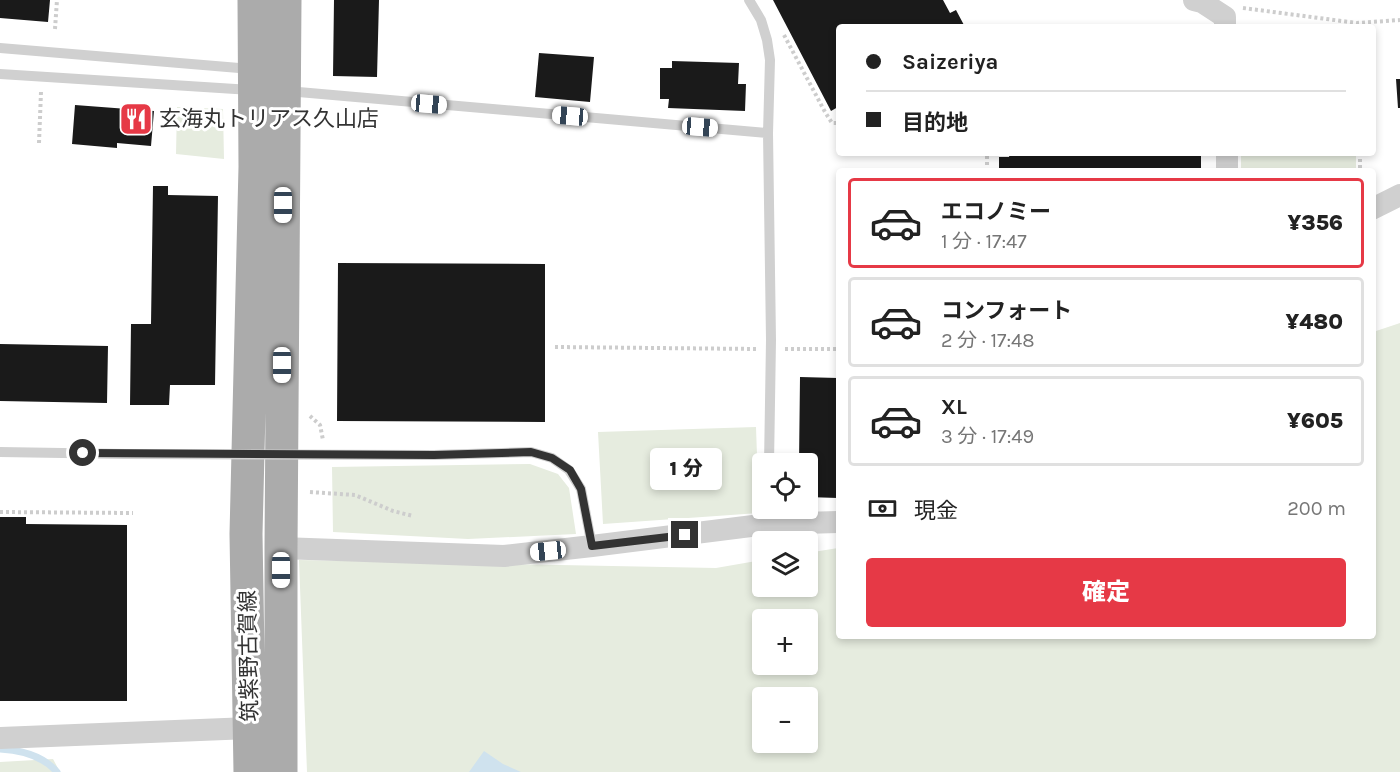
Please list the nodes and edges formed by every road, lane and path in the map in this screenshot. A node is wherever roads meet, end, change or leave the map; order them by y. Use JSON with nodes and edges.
{"nodes":[{"id":1,"x":57,"y":0,"type":"edge"},
{"id":2,"x":254,"y":0,"type":"edge"},
{"id":3,"x":285,"y":0,"type":"edge"},
{"id":4,"x":749,"y":0,"type":"edge"},
{"id":5,"x":1198,"y":1,"type":"edge"},
{"id":6,"x":1400,"y":20,"type":"edge"},
{"id":7,"x":1225,"y":24,"type":"edge"},
{"id":8,"x":1350,"y":24,"type":"edge"},
{"id":9,"x":1366,"y":24,"type":"edge"},
{"id":10,"x":55,"y":29,"type":"dead end"},
{"id":11,"x":782,"y":31,"type":"dead end"},
{"id":12,"x":0,"y":48,"type":"edge"},
{"id":13,"x":0,"y":74,"type":"edge"},
{"id":14,"x":264,"y":83,"type":"junction"},
{"id":15,"x":31,"y":92,"type":"dead end"},
{"id":16,"x":836,"y":123,"type":"edge"},
{"id":17,"x":768,"y":133,"type":"junction"},
{"id":18,"x":39,"y":143,"type":"dead end"},
{"id":19,"x":1400,"y":195,"type":"edge"},
{"id":20,"x":1376,"y":207,"type":"edge"},
{"id":21,"x":555,"y":347,"type":"dead end"},
{"id":22,"x":771,"y":349,"type":"junction"},
{"id":23,"x":836,"y":349,"type":"edge"},
{"id":24,"x":309,"y":416,"type":"dead end"},
{"id":25,"x":323,"y":440,"type":"dead end"},
{"id":26,"x":0,"y":452,"type":"edge"},
{"id":27,"x":769,"y":453,"type":"edge"},
{"id":28,"x":310,"y":492,"type":"dead end"},
{"id":29,"x":0,"y":512,"type":"edge"},
{"id":30,"x":134,"y":513,"type":"dead end"},
{"id":31,"x":413,"y":516,"type":"dead end"},
{"id":32,"x":752,"y":519,"type":"edge"},
{"id":33,"x":803,"y":519,"type":"edge"},
{"id":34,"x":836,"y":522,"type":"edge"},
{"id":35,"x":592,"y":546,"type":"junction"},
{"id":36,"x":281,"y":548,"type":"junction"},
{"id":37,"x":250,"y":728,"type":"junction"},
{"id":38,"x":0,"y":738,"type":"edge"},
{"id":39,"x":250,"y":772,"type":"edge"},
{"id":40,"x":282,"y":772,"type":"edge"}],
"edges":[{"from":1,"to":10,"type":"path"},
{"from":2,"to":14,"type":"main road","name":"筑紫野古賀線"},
{"from":3,"to":14,"type":"main road","name":"筑紫野古賀線"},
{"from":4,"to":17,"type":"lane"},
{"from":5,"to":7,"type":"street"},
{"from":5,"to":8,"type":"path"},
{"from":6,"to":9,"type":"path"},
{"from":11,"to":16,"type":"path"},
{"from":12,"to":14,"type":"lane"},
{"from":13,"to":14,"type":"lane"},
{"from":14,"to":17,"type":"lane"},
{"from":14,"to":36,"type":"main road","name":"筑紫野古賀線"},
{"from":14,"to":37,"type":"main road","name":"筑紫野古賀線"},
{"from":15,"to":18,"type":"path"},
{"from":17,"to":22,"type":"lane"},
{"from":19,"to":20,"type":"street"},
{"from":21,"to":22,"type":"path"},
{"from":22,"to":23,"type":"path"},
{"from":22,"to":27,"type":"lane"},
{"from":24,"to":25,"type":"path"},
{"from":26,"to":35,"type":"lane","bridge":true},
{"from":28,"to":31,"type":"path"},
{"from":29,"to":30,"type":"path"},
{"from":32,"to":35,"type":"street"},
{"from":33,"to":34,"type":"street"},
{"from":35,"to":36,"type":"street"},
{"from":36,"to":40,"type":"main road","name":"筑紫野古賀線"},
{"from":37,"to":38,"type":"street"},
{"from":37,"to":39,"type":"main road","name":"筑紫野古賀線"}]}
